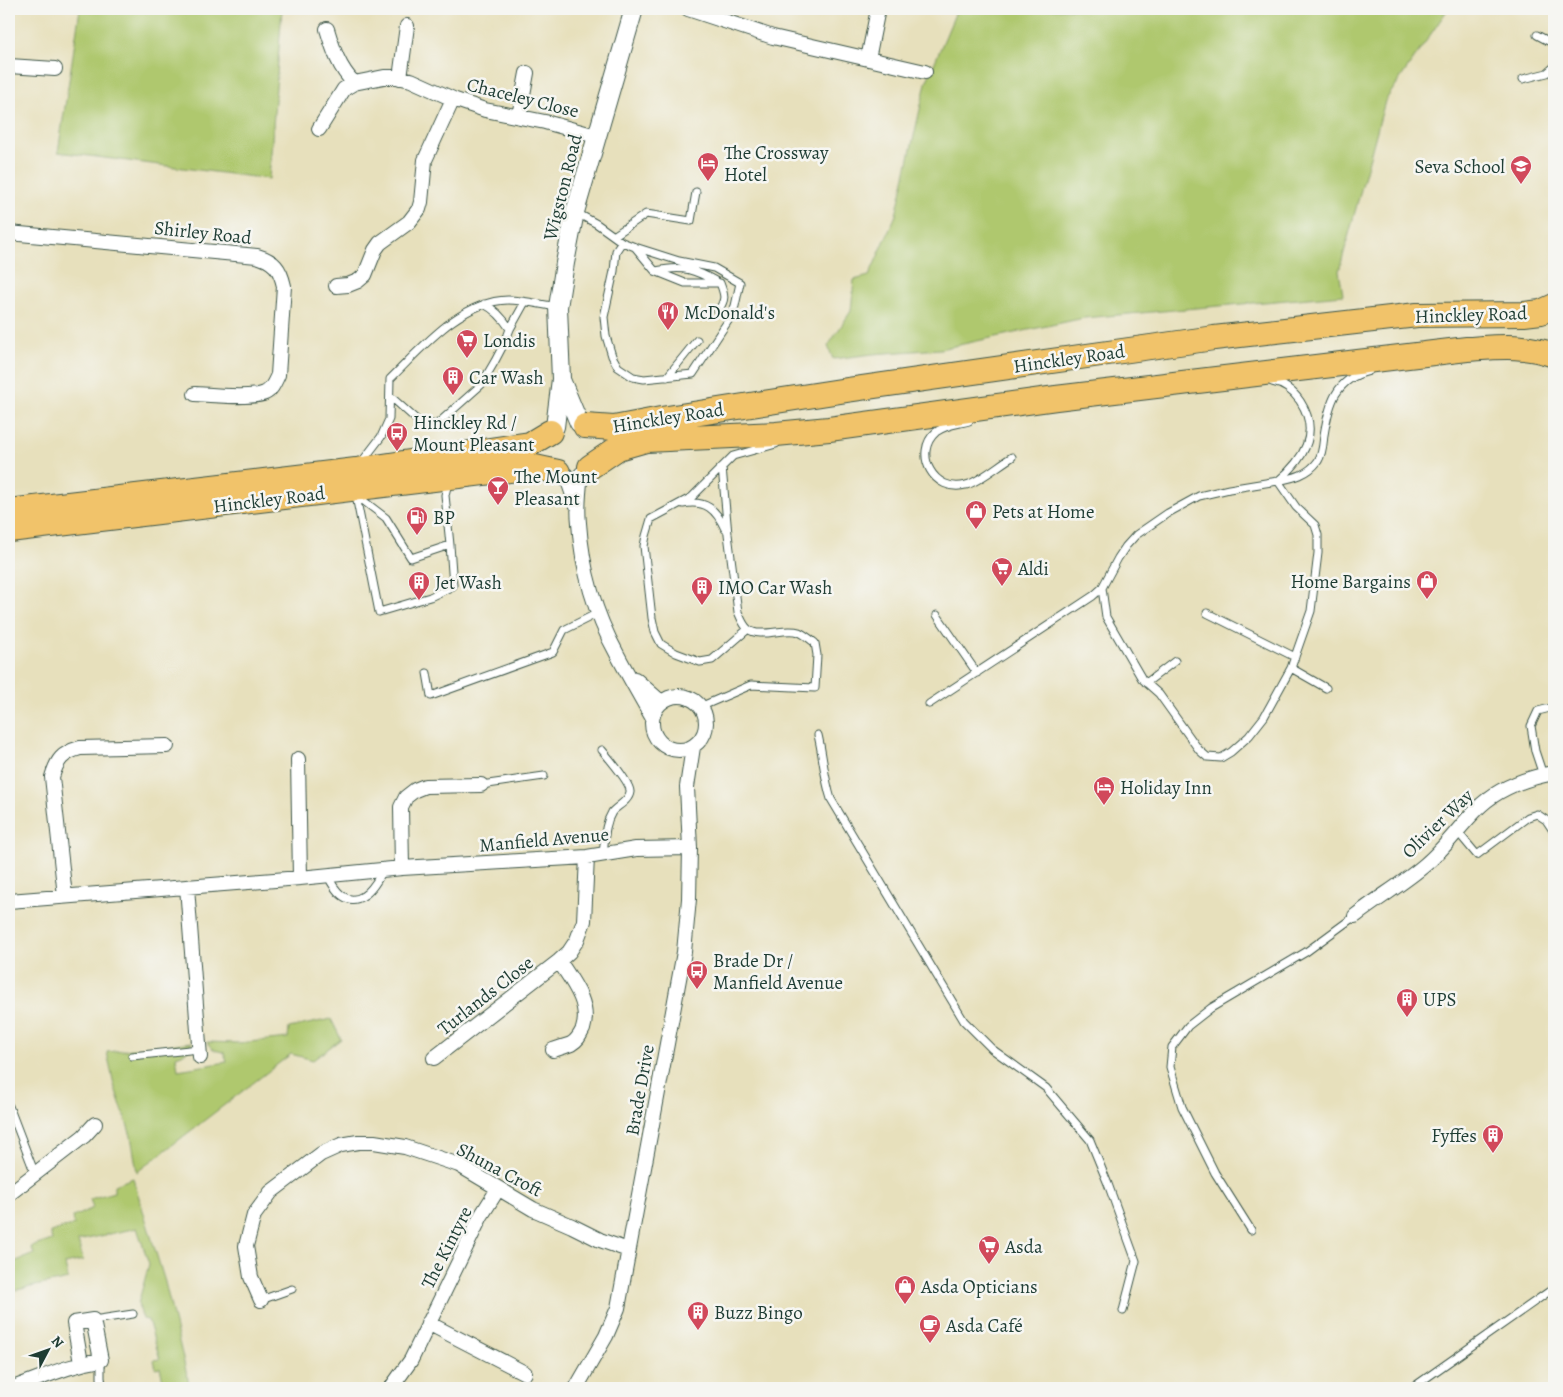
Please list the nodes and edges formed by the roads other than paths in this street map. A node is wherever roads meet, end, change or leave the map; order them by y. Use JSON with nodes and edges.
{"nodes":[{"id":1,"x":634,"y":9,"type":"edge"},
{"id":2,"x":688,"y":9,"type":"edge"},
{"id":3,"x":878,"y":9,"type":"edge"},
{"id":4,"x":407,"y":26,"type":"dead end"},
{"id":5,"x":327,"y":29,"type":"dead end"},
{"id":6,"x":1537,"y":35,"type":"dead end"},
{"id":7,"x":1554,"y":44,"type":"edge"},
{"id":8,"x":868,"y":59,"type":"junction"},
{"id":9,"x":9,"y":66,"type":"edge"},
{"id":10,"x":1554,"y":67,"type":"edge"},
{"id":11,"x":56,"y":69,"type":"dead end"},
{"id":12,"x":925,"y":72,"type":"dead end"},
{"id":13,"x":526,"y":74,"type":"dead end"},
{"id":14,"x":400,"y":78,"type":"junction"},
{"id":15,"x":1524,"y":80,"type":"dead end"},
{"id":16,"x":354,"y":83,"type":"junction"},
{"id":17,"x":453,"y":99,"type":"junction"},
{"id":18,"x":519,"y":116,"type":"junction"},
{"id":19,"x":319,"y":129,"type":"dead end"},
{"id":20,"x":596,"y":136,"type":"junction"},
{"id":21,"x":696,"y":192,"type":"dead end"},
{"id":22,"x":575,"y":212,"type":"junction"},
{"id":23,"x":9,"y":233,"type":"edge"},
{"id":24,"x":615,"y":235,"type":"junction"},
{"id":25,"x":622,"y":242,"type":"junction"},
{"id":26,"x":635,"y":247,"type":"junction"},
{"id":27,"x":655,"y":271,"type":"junction"},
{"id":28,"x":720,"y":283,"type":"junction"},
{"id":29,"x":336,"y":286,"type":"dead end"},
{"id":30,"x":525,"y":302,"type":"junction"},
{"id":31,"x":484,"y":304,"type":"junction"},
{"id":32,"x":1554,"y":306,"type":"edge"},
{"id":33,"x":558,"y":307,"type":"junction"},
{"id":34,"x":718,"y":311,"type":"dead end"},
{"id":35,"x":510,"y":329,"type":"junction"},
{"id":36,"x":697,"y":340,"type":"dead end"},
{"id":37,"x":1467,"y":349,"type":"junction"},
{"id":38,"x":1554,"y":355,"type":"edge"},
{"id":39,"x":1414,"y":363,"type":"dead end"},
{"id":40,"x":1377,"y":370,"type":"dead end"},
{"id":41,"x":667,"y":377,"type":"junction"},
{"id":42,"x":561,"y":379,"type":"junction"},
{"id":43,"x":1252,"y":382,"type":"dead end"},
{"id":44,"x":1261,"y":382,"type":"dead end"},
{"id":45,"x":1169,"y":385,"type":"junction"},
{"id":46,"x":195,"y":394,"type":"dead end"},
{"id":47,"x":390,"y":396,"type":"junction"},
{"id":48,"x":1056,"y":398,"type":"junction"},
{"id":49,"x":992,"y":415,"type":"dead end"},
{"id":50,"x":973,"y":420,"type":"dead end"},
{"id":51,"x":582,"y":424,"type":"junction"},
{"id":52,"x":552,"y":429,"type":"junction"},
{"id":53,"x":829,"y":429,"type":"junction"},
{"id":54,"x":1012,"y":457,"type":"dead end"},
{"id":55,"x":722,"y":467,"type":"junction"},
{"id":56,"x":574,"y":472,"type":"junction"},
{"id":57,"x":460,"y":476,"type":"junction"},
{"id":58,"x":1278,"y":482,"type":"junction"},
{"id":59,"x":354,"y":485,"type":"junction"},
{"id":60,"x":680,"y":505,"type":"junction"},
{"id":61,"x":9,"y":511,"type":"edge"},
{"id":62,"x":9,"y":530,"type":"edge"},
{"id":63,"x":728,"y":534,"type":"junction"},
{"id":64,"x":450,"y":545,"type":"junction"},
{"id":65,"x":1102,"y":588,"type":"junction"},
{"id":66,"x":598,"y":613,"type":"junction"},
{"id":67,"x":1207,"y":613,"type":"dead end"},
{"id":68,"x":937,"y":615,"type":"dead end"},
{"id":69,"x":748,"y":629,"type":"junction"},
{"id":70,"x":1295,"y":657,"type":"junction"},
{"id":71,"x":1176,"y":661,"type":"dead end"},
{"id":72,"x":1292,"y":668,"type":"junction"},
{"id":73,"x":976,"y":672,"type":"junction"},
{"id":74,"x":427,"y":673,"type":"dead end"},
{"id":75,"x":629,"y":674,"type":"junction"},
{"id":76,"x":1146,"y":683,"type":"junction"},
{"id":77,"x":1326,"y":688,"type":"dead end"},
{"id":78,"x":661,"y":702,"type":"junction"},
{"id":79,"x":929,"y":704,"type":"dead end"},
{"id":80,"x":700,"y":707,"type":"junction"},
{"id":81,"x":1554,"y":708,"type":"edge"},
{"id":82,"x":652,"y":717,"type":"junction"},
{"id":83,"x":818,"y":735,"type":"dead end"},
{"id":84,"x":167,"y":746,"type":"dead end"},
{"id":85,"x":693,"y":746,"type":"junction"},
{"id":86,"x":602,"y":750,"type":"dead end"},
{"id":87,"x":678,"y":750,"type":"junction"},
{"id":88,"x":298,"y":759,"type":"dead end"},
{"id":89,"x":1549,"y":774,"type":"edge"},
{"id":90,"x":544,"y":776,"type":"dead end"},
{"id":91,"x":481,"y":785,"type":"joint"},
{"id":92,"x":687,"y":787,"type":"junction"},
{"id":93,"x":1457,"y":831,"type":"junction"},
{"id":94,"x":1554,"y":832,"type":"edge"},
{"id":95,"x":690,"y":848,"type":"junction"},
{"id":96,"x":603,"y":854,"type":"junction"},
{"id":97,"x":587,"y":857,"type":"junction"},
{"id":98,"x":402,"y":868,"type":"junction"},
{"id":99,"x":383,"y":870,"type":"junction"},
{"id":100,"x":328,"y":876,"type":"junction"},
{"id":101,"x":300,"y":878,"type":"junction"},
{"id":102,"x":187,"y":887,"type":"junction"},
{"id":103,"x":65,"y":896,"type":"junction"},
{"id":104,"x":9,"y":901,"type":"edge"},
{"id":105,"x":1355,"y":916,"type":"joint"},
{"id":106,"x":559,"y":961,"type":"junction"},
{"id":107,"x":553,"y":1050,"type":"dead end"},
{"id":108,"x":199,"y":1053,"type":"joint"},
{"id":109,"x":132,"y":1056,"type":"dead end"},
{"id":110,"x":434,"y":1058,"type":"dead end"},
{"id":111,"x":9,"y":1106,"type":"edge"},
{"id":112,"x":95,"y":1124,"type":"dead end"},
{"id":113,"x":36,"y":1174,"type":"junction"},
{"id":114,"x":498,"y":1189,"type":"junction"},
{"id":115,"x":9,"y":1194,"type":"edge"},
{"id":116,"x":1251,"y":1230,"type":"dead end"},
{"id":117,"x":628,"y":1250,"type":"junction"},
{"id":118,"x":1554,"y":1288,"type":"edge"},
{"id":119,"x":292,"y":1289,"type":"dead end"},
{"id":120,"x":261,"y":1300,"type":"joint"},
{"id":121,"x":1122,"y":1311,"type":"dead end"},
{"id":122,"x":133,"y":1314,"type":"dead end"},
{"id":123,"x":93,"y":1320,"type":"junction"},
{"id":124,"x":428,"y":1323,"type":"junction"},
{"id":125,"x":101,"y":1360,"type":"junction"},
{"id":126,"x":81,"y":1363,"type":"junction"},
{"id":127,"x":524,"y":1373,"type":"dead end"},
{"id":128,"x":13,"y":1388,"type":"edge"},
{"id":129,"x":103,"y":1388,"type":"edge"},
{"id":130,"x":391,"y":1388,"type":"edge"},
{"id":131,"x":576,"y":1388,"type":"edge"},
{"id":132,"x":1412,"y":1388,"type":"edge"}],
"edges":[{"from":1,"to":20,"type":"street","name":"Wigston Road"},
{"from":2,"to":8,"type":"street"},
{"from":3,"to":8,"type":"street"},
{"from":4,"to":14,"type":"street"},
{"from":5,"to":16,"type":"street"},
{"from":6,"to":7,"type":"lane"},
{"from":8,"to":12,"type":"street"},
{"from":9,"to":11,"type":"street"},
{"from":10,"to":15,"type":"lane"},
{"from":13,"to":18,"type":"street"},
{"from":14,"to":16,"type":"street","name":"Chaceley Close"},
{"from":14,"to":17,"type":"street","name":"Chaceley Close"},
{"from":16,"to":19,"type":"street"},
{"from":17,"to":18,"type":"street","name":"Chaceley Close"},
{"from":17,"to":29,"type":"street"},
{"from":18,"to":20,"type":"street","name":"Chaceley Close"},
{"from":20,"to":22,"type":"street","name":"Wigston Road"},
{"from":21,"to":24,"type":"lane"},
{"from":22,"to":24,"type":"lane"},
{"from":22,"to":33,"type":"street","name":"Wigston Road"},
{"from":23,"to":46,"type":"street","name":"Shirley Road"},
{"from":24,"to":25,"type":"lane"},
{"from":25,"to":26,"type":"lane"},
{"from":25,"to":41,"type":"lane"},
{"from":26,"to":27,"type":"lane"},
{"from":26,"to":41,"type":"lane"},
{"from":27,"to":28,"type":"lane"},
{"from":27,"to":28,"type":"lane"},
{"from":28,"to":34,"type":"lane"},
{"from":30,"to":31,"type":"lane"},
{"from":30,"to":33,"type":"lane"},
{"from":30,"to":35,"type":"lane"},
{"from":31,"to":35,"type":"lane"},
{"from":31,"to":47,"type":"lane"},
{"from":32,"to":51,"type":"highway","name":"Hinckley Road"},
{"from":33,"to":42,"type":"street","name":"Wigston Road"},
{"from":35,"to":47,"type":"lane"},
{"from":36,"to":41,"type":"lane"},
{"from":37,"to":38,"type":"highway","name":"Hinckley Road"},
{"from":37,"to":39,"type":"lane"},
{"from":37,"to":45,"type":"highway","name":"Hinckley Road"},
{"from":40,"to":58,"type":"lane"},
{"from":42,"to":51,"type":"street","name":"Wigston Road"},
{"from":42,"to":52,"type":"street","name":"Wigston Road"},
{"from":43,"to":45,"type":"lane"},
{"from":44,"to":58,"type":"lane"},
{"from":45,"to":48,"type":"highway","name":"Hinckley Road"},
{"from":47,"to":59,"type":"lane"},
{"from":48,"to":49,"type":"lane"},
{"from":48,"to":53,"type":"highway","name":"Hinckley Road"},
{"from":50,"to":54,"type":"lane"},
{"from":51,"to":52,"type":"highway"},
{"from":51,"to":56,"type":"highway"},
{"from":52,"to":56,"type":"highway"},
{"from":52,"to":59,"type":"highway","name":"Hinckley Road"},
{"from":53,"to":55,"type":"lane"},
{"from":53,"to":56,"type":"highway","name":"Hinckley Road"},
{"from":55,"to":60,"type":"lane"},
{"from":55,"to":63,"type":"lane"},
{"from":56,"to":57,"type":"highway","name":"Hinckley Road"},
{"from":56,"to":66,"type":"street"},
{"from":57,"to":59,"type":"highway","name":"Hinckley Road"},
{"from":57,"to":64,"type":"lane"},
{"from":58,"to":65,"type":"lane"},
{"from":58,"to":70,"type":"lane"},
{"from":59,"to":61,"type":"highway","name":"Hinckley Road"},
{"from":59,"to":62,"type":"highway","name":"Hinckley Road"},
{"from":59,"to":64,"type":"lane"},
{"from":59,"to":64,"type":"lane"},
{"from":60,"to":63,"type":"lane"},
{"from":60,"to":69,"type":"lane"},
{"from":63,"to":69,"type":"lane"},
{"from":65,"to":73,"type":"lane"},
{"from":65,"to":76,"type":"lane"},
{"from":66,"to":74,"type":"lane"},
{"from":66,"to":75,"type":"street"},
{"from":67,"to":70,"type":"lane"},
{"from":68,"to":73,"type":"lane"},
{"from":69,"to":80,"type":"lane"},
{"from":70,"to":72,"type":"lane"},
{"from":71,"to":76,"type":"lane"},
{"from":72,"to":76,"type":"lane"},
{"from":72,"to":77,"type":"lane"},
{"from":73,"to":79,"type":"lane"},
{"from":75,"to":78,"type":"street"},
{"from":75,"to":82,"type":"street"},
{"from":78,"to":80,"type":"street"},
{"from":78,"to":82,"type":"street"},
{"from":80,"to":85,"type":"street"},
{"from":81,"to":89,"type":"lane"},
{"from":82,"to":87,"type":"street"},
{"from":83,"to":121,"type":"lane"},
{"from":84,"to":103,"type":"street"},
{"from":85,"to":87,"type":"street"},
{"from":85,"to":92,"type":"street","name":"Brade Drive"},
{"from":86,"to":96,"type":"lane"},
{"from":87,"to":92,"type":"street","name":"Brade Drive"},
{"from":88,"to":101,"type":"street"},
{"from":89,"to":93,"type":"street","name":"Olivier Way"},
{"from":90,"to":91,"type":"lane"},
{"from":91,"to":98,"type":"street"},
{"from":92,"to":95,"type":"street","name":"Brade Drive"},
{"from":93,"to":94,"type":"lane"},
{"from":93,"to":105,"type":"street","name":"Olivier Way"},
{"from":95,"to":96,"type":"street","name":"Manfield Avenue"},
{"from":95,"to":117,"type":"street","name":"Brade Drive"},
{"from":96,"to":97,"type":"street","name":"Manfield Avenue"},
{"from":97,"to":98,"type":"street","name":"Manfield Avenue"},
{"from":97,"to":106,"type":"street","name":"Turlands Close"},
{"from":98,"to":99,"type":"street","name":"Manfield Avenue"},
{"from":99,"to":100,"type":"street","name":"Manfield Avenue"},
{"from":99,"to":100,"type":"lane"},
{"from":100,"to":101,"type":"street","name":"Manfield Avenue"},
{"from":101,"to":102,"type":"street","name":"Manfield Avenue"},
{"from":102,"to":103,"type":"street","name":"Manfield Avenue"},
{"from":102,"to":108,"type":"street"},
{"from":103,"to":104,"type":"street","name":"Manfield Avenue"},
{"from":105,"to":116,"type":"lane"},
{"from":106,"to":107,"type":"street","name":"Turlands Close"},
{"from":106,"to":110,"type":"street","name":"Turlands Close"},
{"from":108,"to":109,"type":"lane"},
{"from":111,"to":113,"type":"lane"},
{"from":112,"to":113,"type":"street"},
{"from":113,"to":115,"type":"street"},
{"from":114,"to":117,"type":"street","name":"Shuna Croft"},
{"from":114,"to":120,"type":"street","name":"Shuna Croft"},
{"from":114,"to":124,"type":"street","name":"The Kintyre"},
{"from":117,"to":131,"type":"street","name":"Brade Drive"},
{"from":118,"to":132,"type":"lane"},
{"from":119,"to":120,"type":"lane"},
{"from":122,"to":123,"type":"lane"},
{"from":123,"to":125,"type":"street"},
{"from":123,"to":126,"type":"street"},
{"from":124,"to":127,"type":"street"},
{"from":124,"to":130,"type":"street","name":"The Kintyre"},
{"from":125,"to":126,"type":"street"},
{"from":125,"to":129,"type":"lane"},
{"from":126,"to":128,"type":"street"}]}
